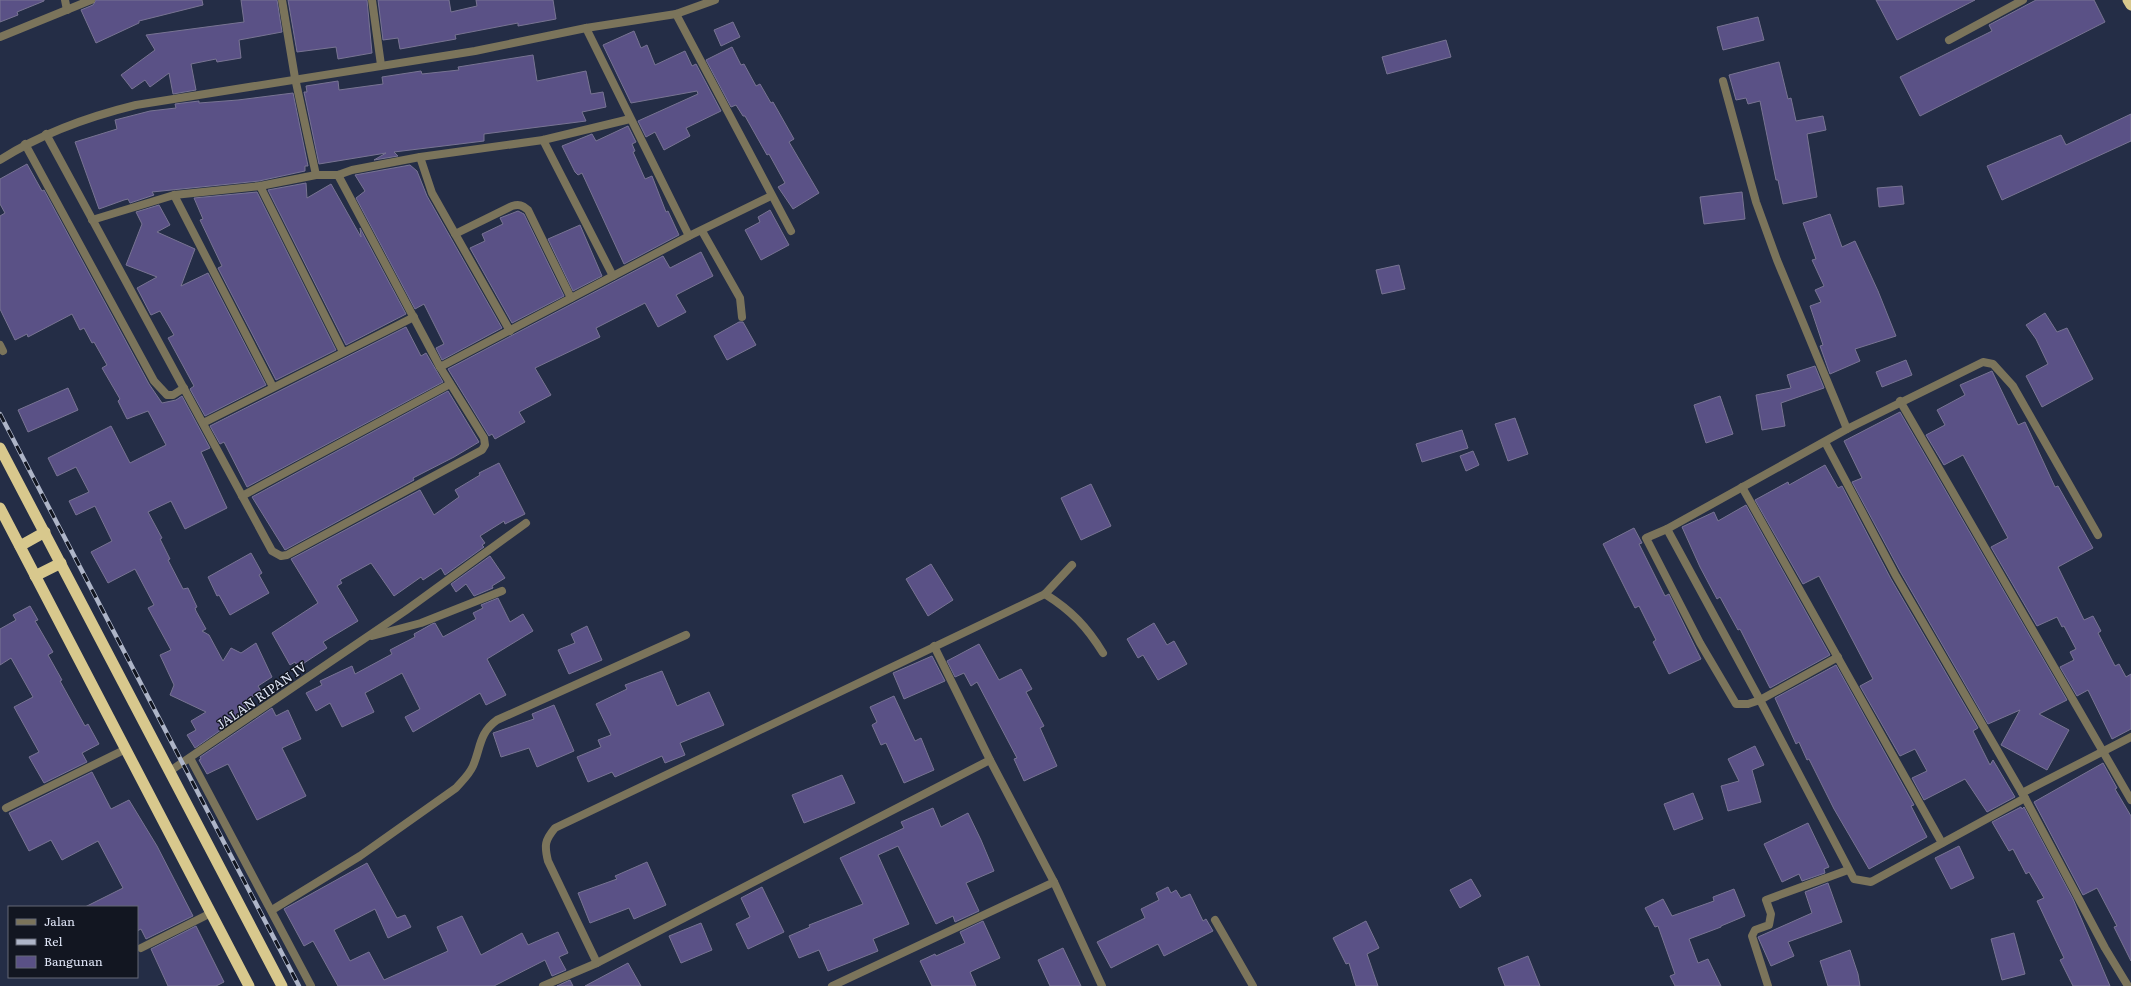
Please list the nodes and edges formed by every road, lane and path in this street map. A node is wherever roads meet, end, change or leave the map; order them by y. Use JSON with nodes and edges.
{"nodes":[{"id":1,"x":65,"y":0,"type":"edge"},
{"id":2,"x":91,"y":0,"type":"edge"},
{"id":3,"x":282,"y":0,"type":"edge"},
{"id":4,"x":372,"y":0,"type":"edge"},
{"id":5,"x":715,"y":0,"type":"edge"},
{"id":6,"x":2023,"y":0,"type":"edge"},
{"id":7,"x":2128,"y":0,"type":"edge"},
{"id":8,"x":2131,"y":5,"type":"edge"},
{"id":9,"x":67,"y":10,"type":"junction"},
{"id":10,"x":676,"y":14,"type":"junction"},
{"id":11,"x":586,"y":28,"type":"junction"},
{"id":12,"x":0,"y":37,"type":"edge"},
{"id":13,"x":1949,"y":40,"type":"dead end"},
{"id":14,"x":381,"y":65,"type":"junction"},
{"id":15,"x":295,"y":78,"type":"junction"},
{"id":16,"x":1723,"y":81,"type":"dead end"},
{"id":17,"x":630,"y":119,"type":"junction"},
{"id":18,"x":46,"y":134,"type":"junction"},
{"id":19,"x":543,"y":140,"type":"junction"},
{"id":20,"x":25,"y":144,"type":"junction"},
{"id":21,"x":420,"y":157,"type":"junction"},
{"id":22,"x":0,"y":160,"type":"edge"},
{"id":23,"x":316,"y":175,"type":"junction"},
{"id":24,"x":338,"y":175,"type":"junction"},
{"id":25,"x":260,"y":186,"type":"junction"},
{"id":26,"x":174,"y":195,"type":"junction"},
{"id":27,"x":771,"y":196,"type":"junction"},
{"id":28,"x":92,"y":220,"type":"junction"},
{"id":29,"x":702,"y":231,"type":"junction"},
{"id":30,"x":791,"y":231,"type":"dead end"},
{"id":31,"x":455,"y":234,"type":"junction"},
{"id":32,"x":689,"y":236,"type":"junction"},
{"id":33,"x":613,"y":276,"type":"junction"},
{"id":34,"x":571,"y":298,"type":"junction"},
{"id":35,"x":414,"y":317,"type":"junction"},
{"id":36,"x":742,"y":317,"type":"dead end"},
{"id":37,"x":510,"y":331,"type":"junction"},
{"id":38,"x":343,"y":352,"type":"junction"},
{"id":39,"x":440,"y":367,"type":"junction"},
{"id":40,"x":450,"y":384,"type":"junction"},
{"id":41,"x":273,"y":387,"type":"junction"},
{"id":42,"x":184,"y":388,"type":"junction"},
{"id":43,"x":1900,"y":401,"type":"junction"},
{"id":44,"x":202,"y":423,"type":"junction"},
{"id":45,"x":1847,"y":429,"type":"junction"},
{"id":46,"x":1824,"y":442,"type":"junction"},
{"id":47,"x":0,"y":448,"type":"edge"},
{"id":48,"x":1742,"y":487,"type":"junction"},
{"id":49,"x":242,"y":496,"type":"junction"},
{"id":50,"x":0,"y":508,"type":"edge"},
{"id":51,"x":526,"y":522,"type":"dead end"},
{"id":52,"x":1667,"y":529,"type":"junction"},
{"id":53,"x":45,"y":532,"type":"junction"},
{"id":54,"x":2098,"y":535,"type":"dead end"},
{"id":55,"x":20,"y":546,"type":"junction"},
{"id":56,"x":61,"y":563,"type":"junction"},
{"id":57,"x":1072,"y":565,"type":"dead end"},
{"id":58,"x":35,"y":576,"type":"junction"},
{"id":59,"x":502,"y":591,"type":"dead end"},
{"id":60,"x":1045,"y":594,"type":"junction"},
{"id":61,"x":686,"y":635,"type":"dead end"},
{"id":62,"x":365,"y":637,"type":"junction"},
{"id":63,"x":934,"y":646,"type":"junction"},
{"id":64,"x":1103,"y":653,"type":"dead end"},
{"id":65,"x":1838,"y":657,"type":"junction"},
{"id":66,"x":1760,"y":700,"type":"junction"},
{"id":67,"x":2131,"y":737,"type":"edge"},
{"id":68,"x":126,"y":749,"type":"junction"},
{"id":69,"x":2103,"y":752,"type":"junction"},
{"id":70,"x":190,"y":758,"type":"junction"},
{"id":71,"x":990,"y":760,"type":"junction"},
{"id":72,"x":170,"y":770,"type":"junction"},
{"id":73,"x":2024,"y":796,"type":"junction"},
{"id":74,"x":2131,"y":800,"type":"edge"},
{"id":75,"x":6,"y":808,"type":"dead end"},
{"id":76,"x":1942,"y":843,"type":"junction"},
{"id":77,"x":1848,"y":870,"type":"junction"},
{"id":78,"x":1054,"y":882,"type":"junction"},
{"id":79,"x":272,"y":910,"type":"junction"},
{"id":80,"x":211,"y":913,"type":"junction"},
{"id":81,"x":1214,"y":920,"type":"dead end"},
{"id":82,"x":141,"y":948,"type":"dead end"},
{"id":83,"x":597,"y":963,"type":"junction"},
{"id":84,"x":249,"y":986,"type":"edge"},
{"id":85,"x":282,"y":986,"type":"edge"},
{"id":86,"x":311,"y":986,"type":"edge"},
{"id":87,"x":543,"y":986,"type":"edge"},
{"id":88,"x":832,"y":986,"type":"edge"},
{"id":89,"x":1102,"y":986,"type":"edge"},
{"id":90,"x":1253,"y":986,"type":"edge"},
{"id":91,"x":1768,"y":986,"type":"edge"},
{"id":92,"x":2128,"y":986,"type":"edge"}],
"edges":[{"from":1,"to":9,"type":"street"},
{"from":2,"to":9,"type":"street"},
{"from":3,"to":15,"type":"street"},
{"from":4,"to":14,"type":"street"},
{"from":5,"to":10,"type":"street"},
{"from":6,"to":13,"type":"street"},
{"from":7,"to":8,"type":"highway"},
{"from":9,"to":12,"type":"street"},
{"from":10,"to":11,"type":"street"},
{"from":10,"to":27,"type":"street"},
{"from":11,"to":14,"type":"street"},
{"from":11,"to":17,"type":"street"},
{"from":14,"to":15,"type":"street"},
{"from":15,"to":18,"type":"street"},
{"from":15,"to":23,"type":"street"},
{"from":16,"to":45,"type":"street"},
{"from":17,"to":19,"type":"street"},
{"from":17,"to":32,"type":"street"},
{"from":18,"to":20,"type":"street"},
{"from":18,"to":28,"type":"street"},
{"from":19,"to":21,"type":"street"},
{"from":19,"to":33,"type":"street"},
{"from":20,"to":22,"type":"street"},
{"from":20,"to":42,"type":"street"},
{"from":21,"to":24,"type":"street"},
{"from":21,"to":31,"type":"street"},
{"from":23,"to":24,"type":"street"},
{"from":23,"to":25,"type":"street"},
{"from":24,"to":35,"type":"street"},
{"from":25,"to":26,"type":"street"},
{"from":25,"to":38,"type":"street"},
{"from":26,"to":28,"type":"street"},
{"from":26,"to":41,"type":"street"},
{"from":27,"to":29,"type":"street"},
{"from":27,"to":30,"type":"street"},
{"from":28,"to":42,"type":"street"},
{"from":29,"to":32,"type":"street"},
{"from":29,"to":36,"type":"street"},
{"from":31,"to":34,"type":"street"},
{"from":31,"to":37,"type":"street"},
{"from":32,"to":33,"type":"street"},
{"from":33,"to":34,"type":"street"},
{"from":34,"to":37,"type":"street"},
{"from":35,"to":38,"type":"street"},
{"from":35,"to":39,"type":"street"},
{"from":37,"to":39,"type":"street"},
{"from":38,"to":41,"type":"street"},
{"from":39,"to":40,"type":"street"},
{"from":40,"to":49,"type":"street"},
{"from":40,"to":49,"type":"street"},
{"from":41,"to":44,"type":"street"},
{"from":42,"to":44,"type":"street"},
{"from":43,"to":45,"type":"street"},
{"from":43,"to":54,"type":"street"},
{"from":43,"to":69,"type":"street"},
{"from":44,"to":49,"type":"street"},
{"from":45,"to":46,"type":"street"},
{"from":46,"to":48,"type":"street"},
{"from":46,"to":73,"type":"street"},
{"from":47,"to":53,"type":"highway"},
{"from":48,"to":52,"type":"street"},
{"from":48,"to":65,"type":"street"},
{"from":50,"to":55,"type":"highway"},
{"from":51,"to":62,"type":"street","name":"JALAN RIPAN IV"},
{"from":52,"to":66,"type":"street"},
{"from":52,"to":66,"type":"street"},
{"from":53,"to":55,"type":"highway"},
{"from":53,"to":56,"type":"highway"},
{"from":55,"to":58,"type":"highway"},
{"from":56,"to":58,"type":"highway"},
{"from":56,"to":72,"type":"highway"},
{"from":57,"to":60,"type":"street"},
{"from":58,"to":68,"type":"highway"},
{"from":59,"to":62,"type":"street","name":"JALAN RIPAN IV"},
{"from":60,"to":63,"type":"street"},
{"from":60,"to":64,"type":"street"},
{"from":61,"to":79,"type":"street"},
{"from":62,"to":70,"type":"street","name":"JALAN RIPAN IV"},
{"from":63,"to":71,"type":"street"},
{"from":63,"to":83,"type":"street"},
{"from":65,"to":66,"type":"street"},
{"from":65,"to":76,"type":"street"},
{"from":66,"to":77,"type":"street"},
{"from":67,"to":69,"type":"street"},
{"from":68,"to":75,"type":"street"},
{"from":68,"to":80,"type":"highway"},
{"from":69,"to":73,"type":"street"},
{"from":69,"to":74,"type":"street"},
{"from":70,"to":72,"type":"street","name":"JALAN RIPAN IV"},
{"from":70,"to":79,"type":"street"},
{"from":71,"to":78,"type":"street"},
{"from":71,"to":83,"type":"street"},
{"from":72,"to":85,"type":"highway"},
{"from":73,"to":76,"type":"street"},
{"from":73,"to":92,"type":"street"},
{"from":76,"to":77,"type":"street"},
{"from":77,"to":91,"type":"street"},
{"from":78,"to":88,"type":"street"},
{"from":78,"to":89,"type":"street"},
{"from":79,"to":86,"type":"street"},
{"from":80,"to":82,"type":"street"},
{"from":80,"to":84,"type":"highway"},
{"from":81,"to":90,"type":"street"},
{"from":83,"to":87,"type":"street"}]}
